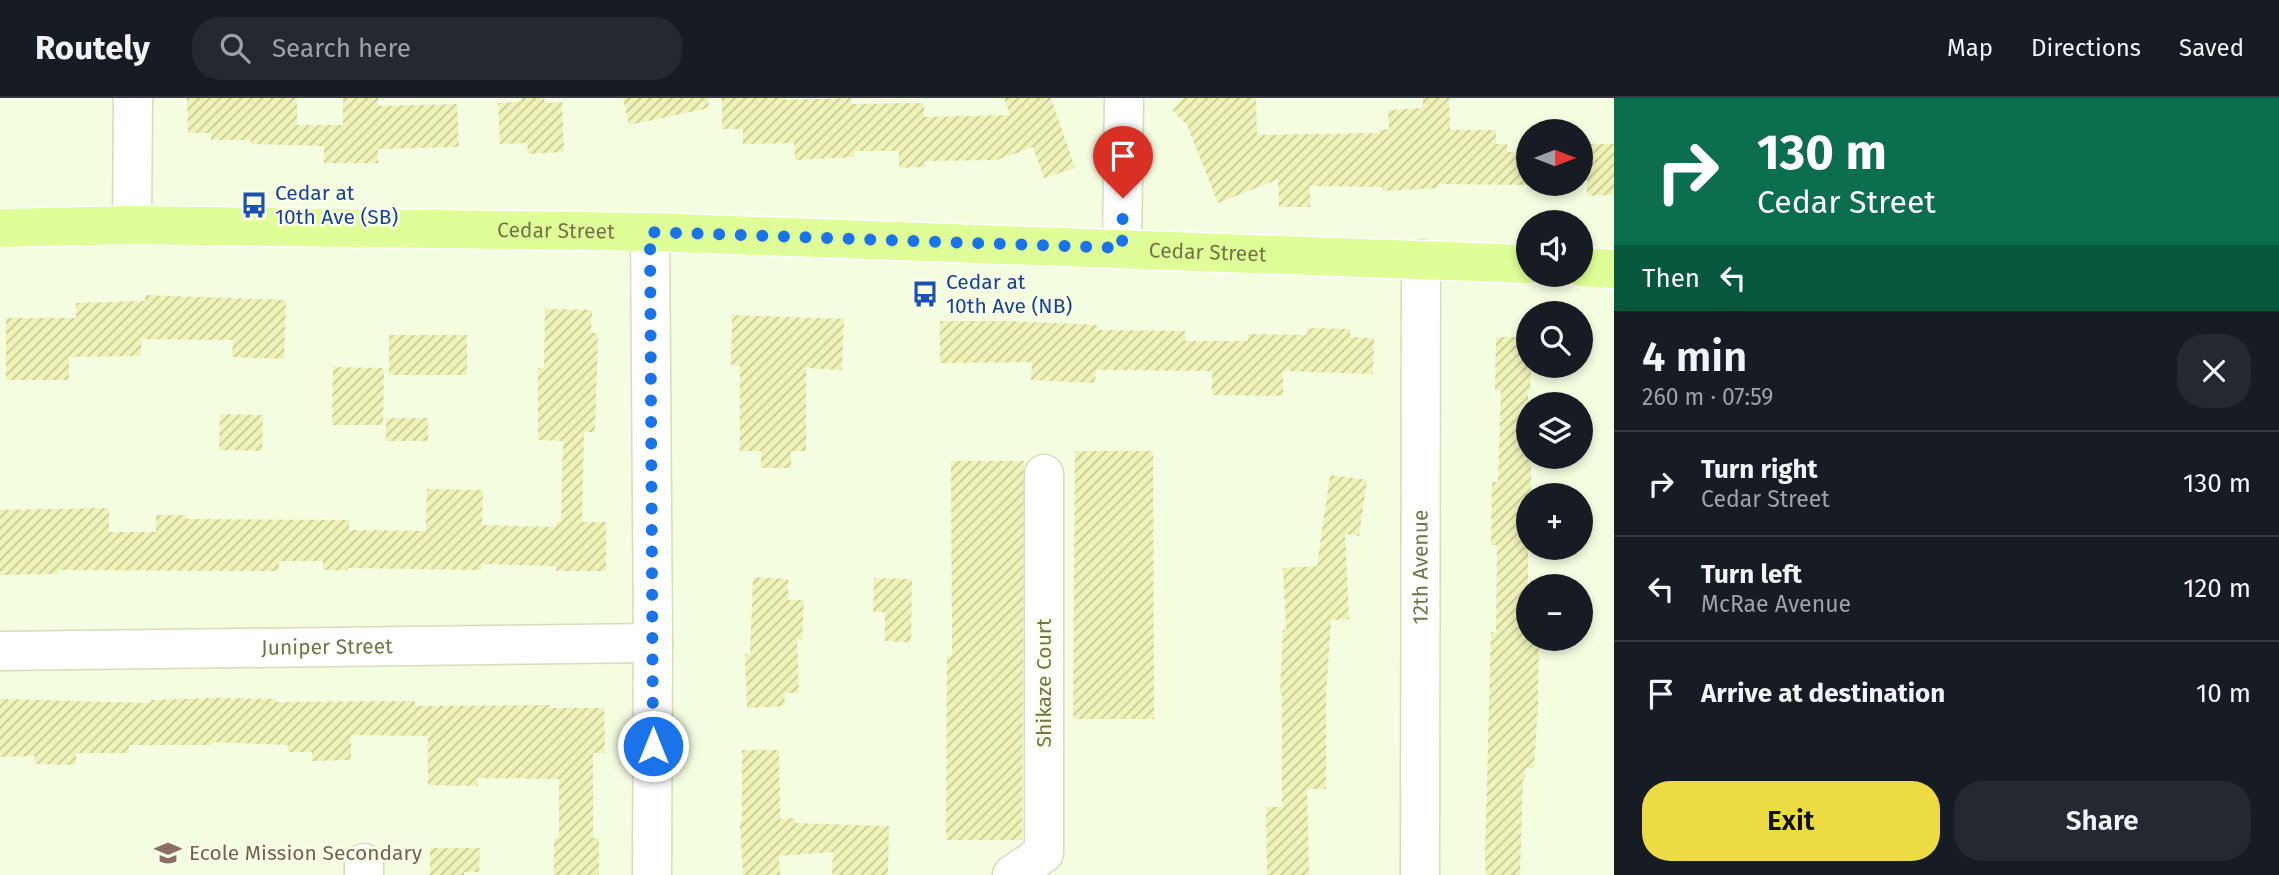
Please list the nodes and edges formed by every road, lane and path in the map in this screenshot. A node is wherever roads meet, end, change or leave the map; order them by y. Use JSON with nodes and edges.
{"nodes":[{"id":1,"x":133,"y":98,"type":"edge"},
{"id":2,"x":1124,"y":98,"type":"edge"},
{"id":3,"x":0,"y":216,"type":"edge"},
{"id":4,"x":132,"y":225,"type":"junction"},
{"id":5,"x":0,"y":228,"type":"edge"},
{"id":6,"x":650,"y":232,"type":"junction"},
{"id":7,"x":1122,"y":248,"type":"junction"},
{"id":8,"x":1421,"y":259,"type":"junction"},
{"id":9,"x":1516,"y":263,"type":"edge"},
{"id":10,"x":1593,"y":268,"type":"edge"},
{"id":11,"x":1614,"y":269,"type":"edge"},
{"id":12,"x":1044,"y":474,"type":"dead end"},
{"id":13,"x":653,"y":643,"type":"junction"},
{"id":14,"x":0,"y":651,"type":"edge"},
{"id":15,"x":652,"y":875,"type":"edge"},
{"id":16,"x":1012,"y":875,"type":"edge"},
{"id":17,"x":1420,"y":875,"type":"edge"}],
"edges":[{"from":1,"to":4,"type":"street"},
{"from":2,"to":7,"type":"street"},
{"from":3,"to":4,"type":"main road","name":"Cedar Street"},
{"from":4,"to":5,"type":"main road","name":"Cedar Street"},
{"from":4,"to":6,"type":"main road","name":"Cedar Street"},
{"from":6,"to":7,"type":"main road","name":"Cedar Street"},
{"from":6,"to":13,"type":"street"},
{"from":7,"to":8,"type":"main road","name":"Cedar Street"},
{"from":8,"to":9,"type":"main road","name":"Cedar Street"},
{"from":8,"to":17,"type":"street","name":"12th Avenue"},
{"from":10,"to":11,"type":"main road"},
{"from":12,"to":16,"type":"street","name":"Shikaze Court"},
{"from":13,"to":14,"type":"street","name":"Juniper Street"},
{"from":13,"to":15,"type":"street"}]}
